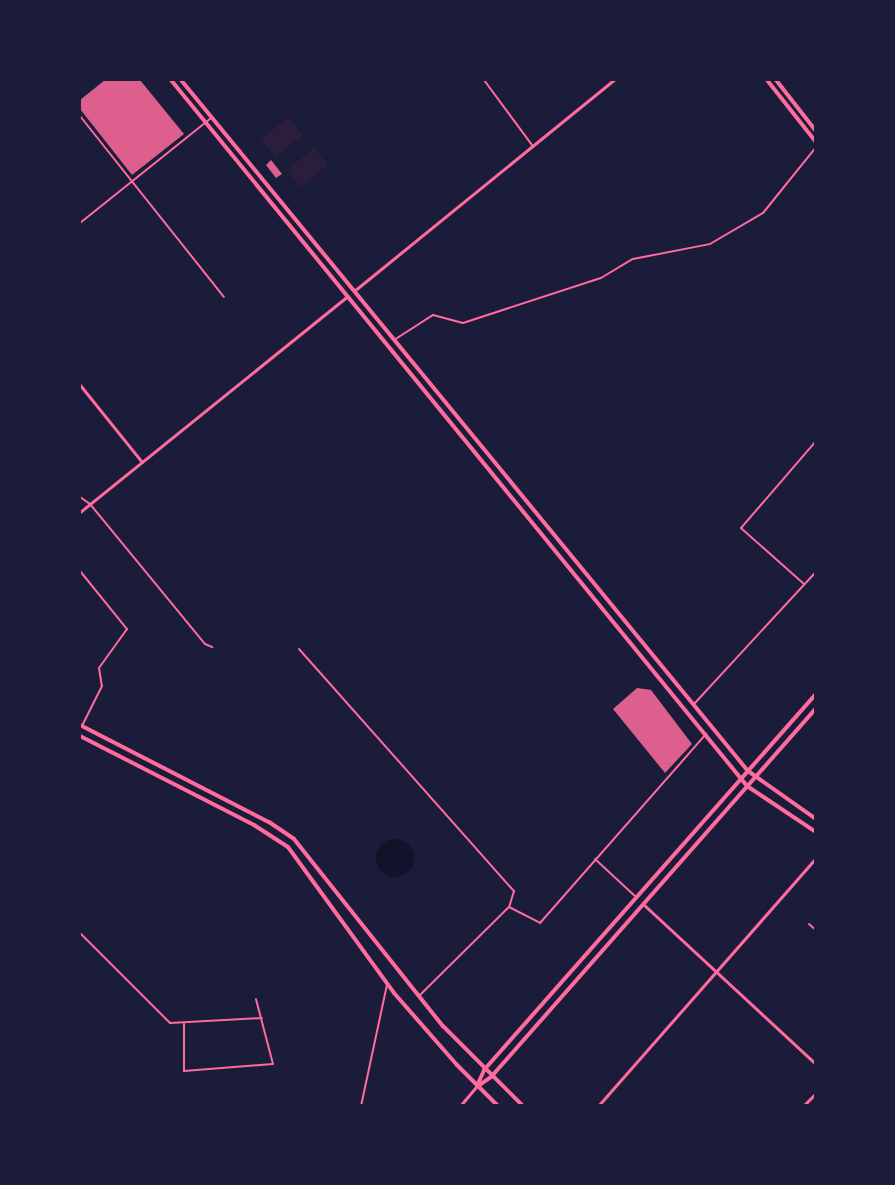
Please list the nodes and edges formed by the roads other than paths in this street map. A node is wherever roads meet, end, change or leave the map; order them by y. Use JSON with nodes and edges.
{"nodes":[{"id":1,"x":171,"y":80,"type":"edge"},
{"id":2,"x":181,"y":80,"type":"edge"},
{"id":3,"x":484,"y":80,"type":"edge"},
{"id":4,"x":614,"y":80,"type":"edge"},
{"id":5,"x":767,"y":80,"type":"edge"},
{"id":6,"x":776,"y":80,"type":"edge"},
{"id":7,"x":80,"y":116,"type":"edge"},
{"id":8,"x":212,"y":118,"type":"junction"},
{"id":9,"x":206,"y":123,"type":"junction"},
{"id":10,"x":816,"y":131,"type":"edge"},
{"id":11,"x":816,"y":142,"type":"edge"},
{"id":12,"x":532,"y":146,"type":"junction"},
{"id":13,"x":816,"y":147,"type":"edge"},
{"id":14,"x":132,"y":180,"type":"junction"},
{"id":15,"x":80,"y":223,"type":"edge"},
{"id":16,"x":354,"y":291,"type":"junction"},
{"id":17,"x":348,"y":296,"type":"junction"},
{"id":18,"x":224,"y":297,"type":"dead end"},
{"id":19,"x":394,"y":340,"type":"junction"},
{"id":20,"x":80,"y":385,"type":"edge"},
{"id":21,"x":816,"y":441,"type":"edge"},
{"id":22,"x":142,"y":462,"type":"junction"},
{"id":23,"x":80,"y":498,"type":"edge"},
{"id":24,"x":90,"y":504,"type":"junction"},
{"id":25,"x":80,"y":512,"type":"edge"},
{"id":26,"x":80,"y":571,"type":"edge"},
{"id":27,"x":816,"y":572,"type":"edge"},
{"id":28,"x":804,"y":585,"type":"junction"},
{"id":29,"x":212,"y":647,"type":"dead end"},
{"id":30,"x":299,"y":649,"type":"dead end"},
{"id":31,"x":816,"y":694,"type":"edge"},
{"id":32,"x":694,"y":704,"type":"junction"},
{"id":33,"x":816,"y":708,"type":"edge"},
{"id":34,"x":81,"y":725,"type":"edge"},
{"id":35,"x":706,"y":734,"type":"junction"},
{"id":36,"x":80,"y":736,"type":"edge"},
{"id":37,"x":748,"y":771,"type":"junction"},
{"id":38,"x":741,"y":777,"type":"junction"},
{"id":39,"x":755,"y":778,"type":"junction"},
{"id":40,"x":747,"y":786,"type":"junction"},
{"id":41,"x":816,"y":819,"type":"edge"},
{"id":42,"x":284,"y":831,"type":"junction"},
{"id":43,"x":816,"y":832,"type":"edge"},
{"id":44,"x":277,"y":839,"type":"junction"},
{"id":45,"x":816,"y":858,"type":"edge"},
{"id":46,"x":596,"y":859,"type":"junction"},
{"id":47,"x":319,"y":868,"type":"junction"},
{"id":48,"x":310,"y":875,"type":"junction"},
{"id":49,"x":635,"y":896,"type":"junction"},
{"id":50,"x":643,"y":904,"type":"junction"},
{"id":51,"x":509,"y":907,"type":"junction"},
{"id":52,"x":809,"y":924,"type":"dead end"},
{"id":53,"x":816,"y":930,"type":"edge"},
{"id":54,"x":80,"y":933,"type":"edge"},
{"id":55,"x":715,"y":973,"type":"junction"},
{"id":56,"x":387,"y":984,"type":"junction"},
{"id":57,"x":418,"y":997,"type":"junction"},
{"id":58,"x":256,"y":999,"type":"dead end"},
{"id":59,"x":262,"y":1018,"type":"junction"},
{"id":60,"x":184,"y":1024,"type":"junction"},
{"id":61,"x":816,"y":1064,"type":"edge"},
{"id":62,"x":484,"y":1070,"type":"junction"},
{"id":63,"x":490,"y":1077,"type":"junction"},
{"id":64,"x":477,"y":1086,"type":"junction"},
{"id":65,"x":816,"y":1093,"type":"edge"},
{"id":66,"x":361,"y":1106,"type":"edge"},
{"id":67,"x":460,"y":1106,"type":"edge"},
{"id":68,"x":498,"y":1106,"type":"edge"},
{"id":69,"x":523,"y":1106,"type":"edge"},
{"id":70,"x":598,"y":1106,"type":"edge"},
{"id":71,"x":803,"y":1106,"type":"edge"}],
"edges":[{"from":1,"to":9,"type":"main road"},
{"from":2,"to":8,"type":"main road"},
{"from":3,"to":12,"type":"street"},
{"from":4,"to":12,"type":"street"},
{"from":5,"to":11,"type":"main road"},
{"from":6,"to":10,"type":"main road"},
{"from":7,"to":14,"type":"street"},
{"from":8,"to":9,"type":"street"},
{"from":8,"to":16,"type":"main road"},
{"from":9,"to":14,"type":"street"},
{"from":9,"to":17,"type":"main road"},
{"from":12,"to":16,"type":"street"},
{"from":13,"to":19,"type":"street"},
{"from":14,"to":15,"type":"street"},
{"from":14,"to":18,"type":"street"},
{"from":16,"to":17,"type":"main road"},
{"from":16,"to":19,"type":"main road"},
{"from":17,"to":22,"type":"street"},
{"from":17,"to":35,"type":"main road"},
{"from":19,"to":32,"type":"main road"},
{"from":20,"to":22,"type":"street"},
{"from":21,"to":28,"type":"street"},
{"from":22,"to":24,"type":"street"},
{"from":23,"to":24,"type":"street"},
{"from":24,"to":25,"type":"street"},
{"from":24,"to":29,"type":"street"},
{"from":26,"to":34,"type":"street"},
{"from":27,"to":28,"type":"street"},
{"from":28,"to":32,"type":"street"},
{"from":30,"to":51,"type":"street"},
{"from":31,"to":37,"type":"main road"},
{"from":32,"to":37,"type":"main road"},
{"from":33,"to":39,"type":"main road"},
{"from":34,"to":42,"type":"main road"},
{"from":35,"to":38,"type":"main road"},
{"from":35,"to":46,"type":"street"},
{"from":36,"to":44,"type":"main road"},
{"from":37,"to":38,"type":"main road"},
{"from":37,"to":39,"type":"main road"},
{"from":38,"to":40,"type":"main road"},
{"from":38,"to":49,"type":"main road"},
{"from":39,"to":40,"type":"main road"},
{"from":39,"to":41,"type":"main road"},
{"from":40,"to":43,"type":"main road"},
{"from":40,"to":50,"type":"main road"},
{"from":42,"to":44,"type":"main road"},
{"from":42,"to":47,"type":"main road"},
{"from":44,"to":48,"type":"main road"},
{"from":45,"to":55,"type":"street"},
{"from":46,"to":49,"type":"street"},
{"from":46,"to":51,"type":"street"},
{"from":47,"to":48,"type":"main road"},
{"from":47,"to":57,"type":"main road"},
{"from":48,"to":56,"type":"main road"},
{"from":49,"to":62,"type":"main road"},
{"from":50,"to":55,"type":"street"},
{"from":50,"to":63,"type":"main road"},
{"from":51,"to":57,"type":"street"},
{"from":52,"to":53,"type":"street"},
{"from":54,"to":60,"type":"street"},
{"from":55,"to":61,"type":"street"},
{"from":55,"to":70,"type":"street"},
{"from":56,"to":64,"type":"main road"},
{"from":56,"to":66,"type":"street"},
{"from":57,"to":62,"type":"main road"},
{"from":58,"to":59,"type":"street"},
{"from":59,"to":60,"type":"street"},
{"from":59,"to":60,"type":"street"},
{"from":62,"to":63,"type":"main road"},
{"from":62,"to":64,"type":"main road"},
{"from":63,"to":64,"type":"main road"},
{"from":63,"to":69,"type":"main road"},
{"from":64,"to":67,"type":"street"},
{"from":64,"to":68,"type":"main road"},
{"from":65,"to":71,"type":"street"}]}
